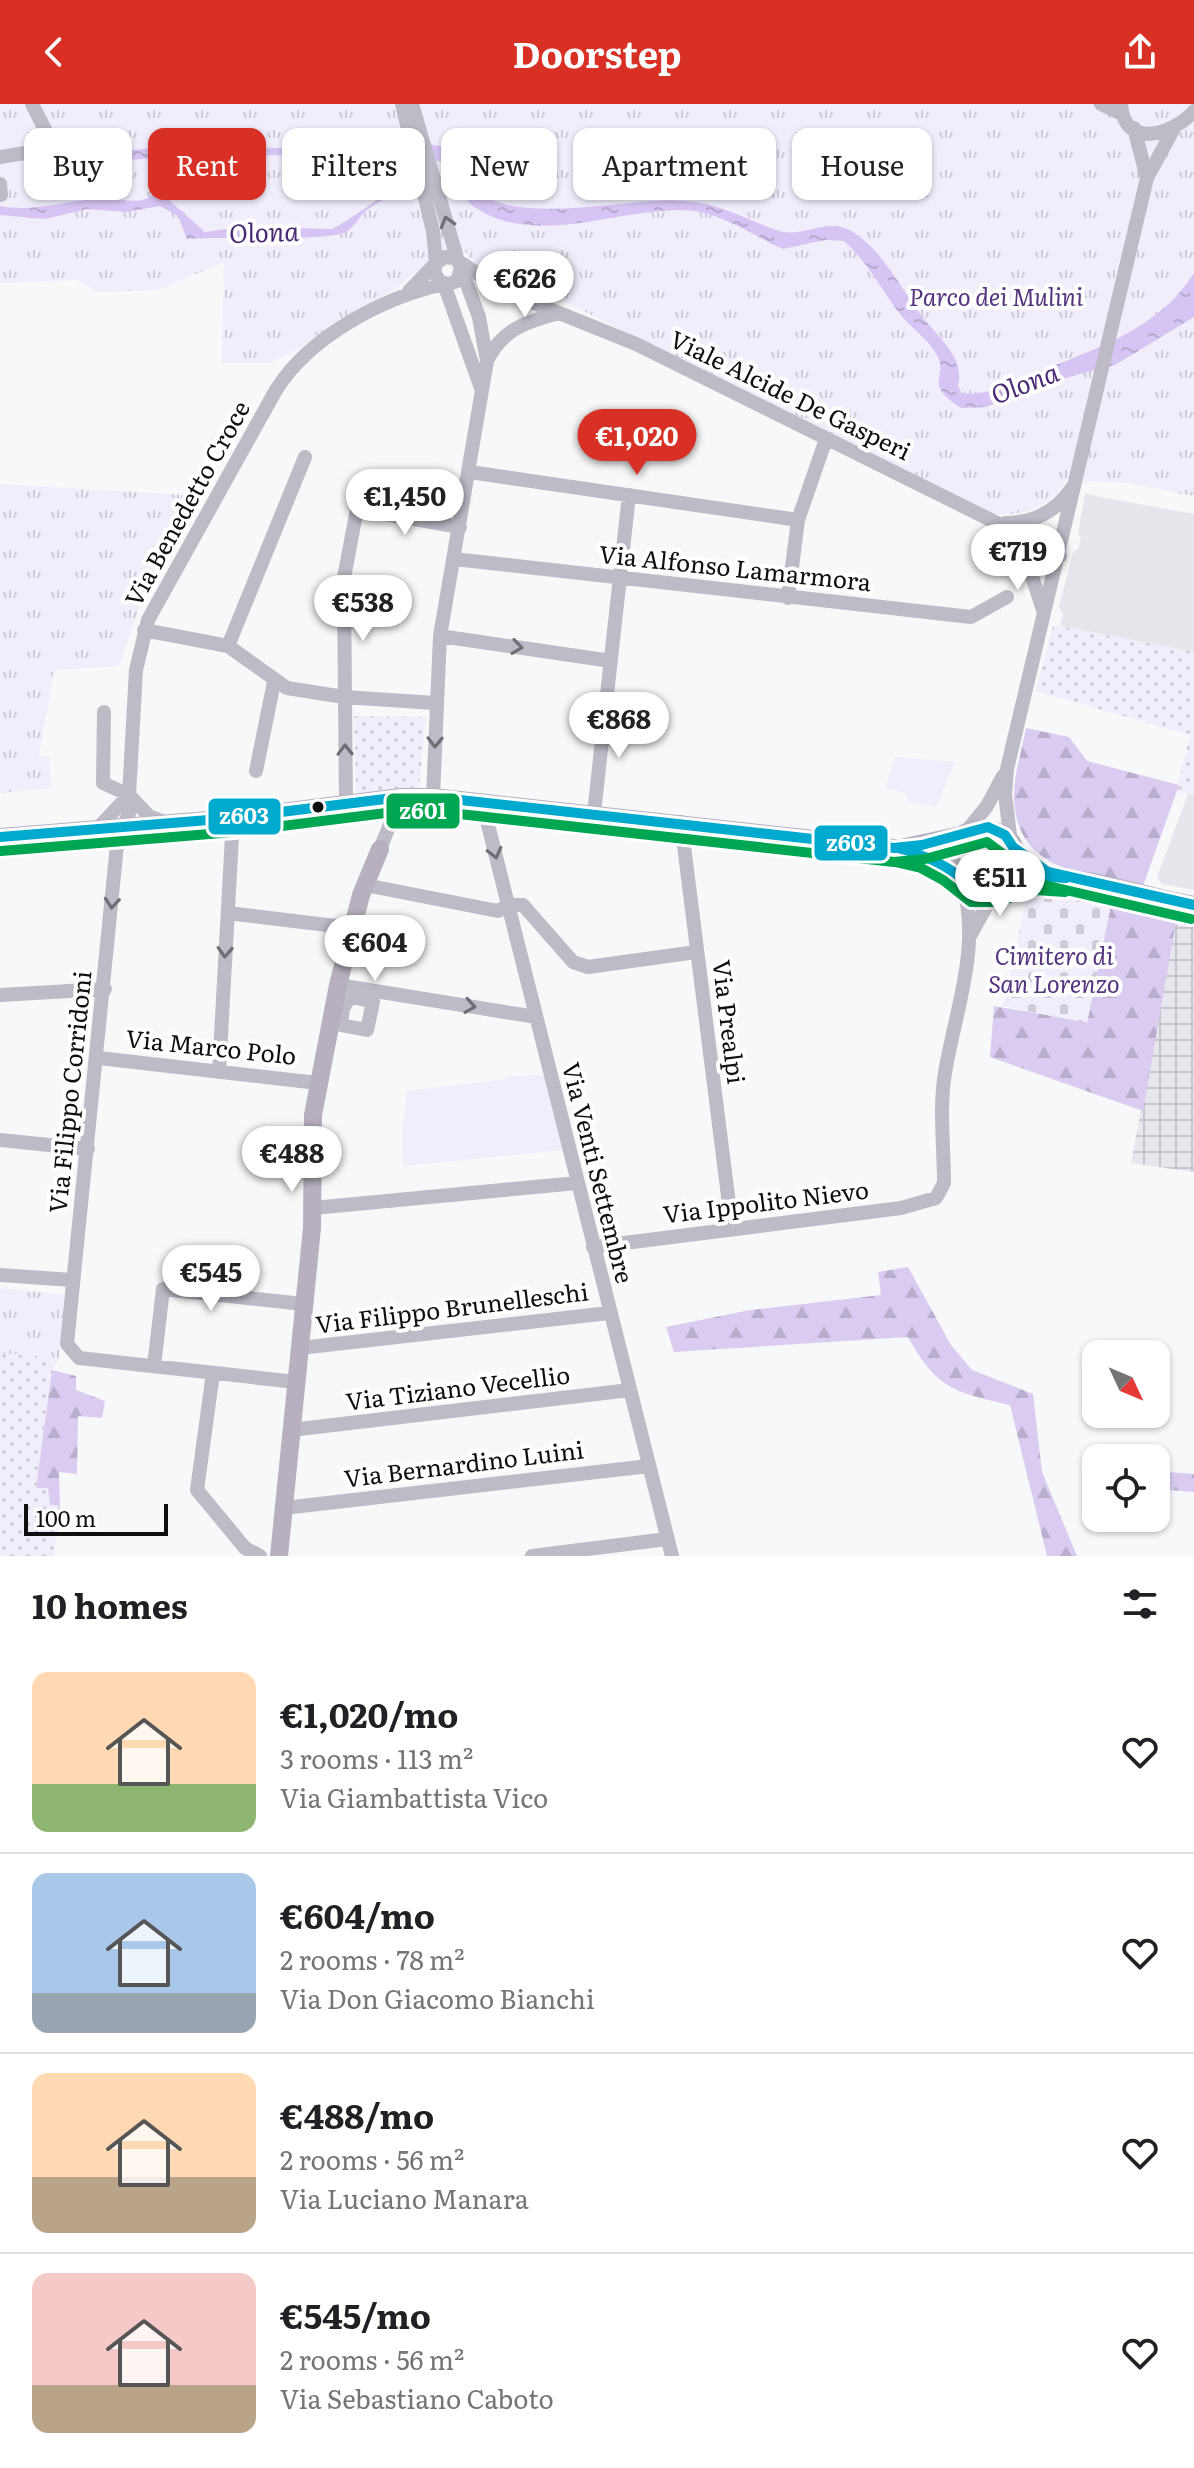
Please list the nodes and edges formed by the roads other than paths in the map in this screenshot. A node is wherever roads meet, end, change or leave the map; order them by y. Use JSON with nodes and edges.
{"nodes":[{"id":1,"x":32,"y":104,"type":"edge"},
{"id":2,"x":1101,"y":104,"type":"edge"},
{"id":3,"x":407,"y":105,"type":"edge"},
{"id":4,"x":1122,"y":109,"type":"edge"},
{"id":5,"x":1194,"y":111,"type":"edge"},
{"id":6,"x":1134,"y":128,"type":"junction"},
{"id":7,"x":1173,"y":130,"type":"junction"},
{"id":8,"x":0,"y":157,"type":"edge"},
{"id":9,"x":1147,"y":178,"type":"junction"},
{"id":10,"x":0,"y":184,"type":"edge"},
{"id":11,"x":430,"y":184,"type":"junction"},
{"id":12,"x":1,"y":195,"type":"edge"},
{"id":13,"x":436,"y":263,"type":"junction"},
{"id":14,"x":460,"y":264,"type":"junction"},
{"id":15,"x":446,"y":284,"type":"junction"},
{"id":16,"x":469,"y":286,"type":"junction"},
{"id":17,"x":502,"y":290,"type":"junction"},
{"id":18,"x":400,"y":299,"type":"junction"},
{"id":19,"x":561,"y":313,"type":"junction"},
{"id":20,"x":487,"y":361,"type":"junction"},
{"id":21,"x":482,"y":391,"type":"junction"},
{"id":22,"x":826,"y":439,"type":"junction"},
{"id":23,"x":305,"y":457,"type":"dead end"},
{"id":24,"x":470,"y":472,"type":"junction"},
{"id":25,"x":1076,"y":483,"type":"junction"},
{"id":26,"x":629,"y":495,"type":"junction"},
{"id":27,"x":798,"y":520,"type":"junction"},
{"id":28,"x":997,"y":523,"type":"junction"},
{"id":29,"x":460,"y":527,"type":"junction"},
{"id":30,"x":1025,"y":555,"type":"junction"},
{"id":31,"x":1060,"y":556,"type":"junction"},
{"id":32,"x":454,"y":559,"type":"junction"},
{"id":33,"x":620,"y":579,"type":"junction"},
{"id":34,"x":1007,"y":597,"type":"dead end"},
{"id":35,"x":788,"y":598,"type":"junction"},
{"id":36,"x":1046,"y":617,"type":"junction"},
{"id":37,"x":144,"y":630,"type":"junction"},
{"id":38,"x":440,"y":636,"type":"junction"},
{"id":39,"x":228,"y":646,"type":"junction"},
{"id":40,"x":611,"y":661,"type":"junction"},
{"id":41,"x":274,"y":682,"type":"junction"},
{"id":42,"x":344,"y":697,"type":"junction"},
{"id":43,"x":435,"y":703,"type":"junction"},
{"id":44,"x":104,"y":712,"type":"dead end"},
{"id":45,"x":1007,"y":769,"type":"junction"},
{"id":46,"x":256,"y":771,"type":"dead end"},
{"id":47,"x":401,"y":797,"type":"junction"},
{"id":48,"x":433,"y":797,"type":"junction"},
{"id":49,"x":482,"y":801,"type":"junction"},
{"id":50,"x":346,"y":804,"type":"junction"},
{"id":51,"x":124,"y":810,"type":"junction"},
{"id":52,"x":594,"y":813,"type":"junction"},
{"id":53,"x":233,"y":818,"type":"junction"},
{"id":54,"x":681,"y":822,"type":"junction"},
{"id":55,"x":168,"y":823,"type":"junction"},
{"id":56,"x":963,"y":834,"type":"junction"},
{"id":57,"x":0,"y":837,"type":"edge"},
{"id":58,"x":1012,"y":845,"type":"junction"},
{"id":59,"x":894,"y":848,"type":"junction"},
{"id":60,"x":380,"y":849,"type":"joint"},
{"id":61,"x":959,"y":878,"type":"junction"},
{"id":62,"x":1065,"y":878,"type":"junction"},
{"id":63,"x":1001,"y":884,"type":"junction"},
{"id":64,"x":365,"y":885,"type":"junction"},
{"id":65,"x":508,"y":905,"type":"junction"},
{"id":66,"x":1194,"y":905,"type":"edge"},
{"id":67,"x":228,"y":913,"type":"junction"},
{"id":68,"x":352,"y":928,"type":"junction"},
{"id":69,"x":969,"y":938,"type":"junction"},
{"id":70,"x":696,"y":952,"type":"junction"},
{"id":71,"x":338,"y":985,"type":"junction"},
{"id":72,"x":105,"y":989,"type":"junction"},
{"id":73,"x":0,"y":995,"type":"edge"},
{"id":74,"x":536,"y":1017,"type":"junction"},
{"id":75,"x":99,"y":1058,"type":"junction"},
{"id":76,"x":219,"y":1072,"type":"junction"},
{"id":77,"x":318,"y":1083,"type":"junction"},
{"id":78,"x":0,"y":1140,"type":"edge"},
{"id":79,"x":88,"y":1149,"type":"junction"},
{"id":80,"x":577,"y":1183,"type":"junction"},
{"id":81,"x":313,"y":1208,"type":"junction"},
{"id":82,"x":732,"y":1228,"type":"junction"},
{"id":83,"x":593,"y":1247,"type":"junction"},
{"id":84,"x":0,"y":1275,"type":"edge"},
{"id":85,"x":72,"y":1280,"type":"junction"},
{"id":86,"x":304,"y":1304,"type":"junction"},
{"id":87,"x":609,"y":1313,"type":"junction"},
{"id":88,"x":300,"y":1348,"type":"junction"},
{"id":89,"x":154,"y":1366,"type":"junction"},
{"id":90,"x":213,"y":1373,"type":"junction"},
{"id":91,"x":296,"y":1382,"type":"junction"},
{"id":92,"x":630,"y":1390,"type":"junction"},
{"id":93,"x":291,"y":1430,"type":"junction"},
{"id":94,"x":649,"y":1466,"type":"junction"},
{"id":95,"x":284,"y":1508,"type":"junction"},
{"id":96,"x":667,"y":1539,"type":"junction"},
{"id":97,"x":567,"y":1554,"type":"edge"},
{"id":98,"x":260,"y":1556,"type":"edge"},
{"id":99,"x":279,"y":1556,"type":"edge"},
{"id":100,"x":532,"y":1556,"type":"edge"},
{"id":101,"x":672,"y":1556,"type":"edge"}],
"edges":[{"from":1,"to":8,"type":"street"},
{"from":2,"to":4,"type":"street"},
{"from":3,"to":11,"type":"street"},
{"from":4,"to":6,"type":"street"},
{"from":5,"to":7,"type":"street"},
{"from":6,"to":7,"type":"street"},
{"from":6,"to":9,"type":"street"},
{"from":7,"to":9,"type":"street"},
{"from":9,"to":25,"type":"street"},
{"from":10,"to":12,"type":"street"},
{"from":11,"to":13,"type":"street"},
{"from":14,"to":11,"type":"street","one_way":true},
{"from":13,"to":14,"type":"street"},
{"from":13,"to":15,"type":"street"},
{"from":13,"to":18,"type":"street","name":"Via Benedetto Croce"},
{"from":14,"to":15,"type":"street"},
{"from":14,"to":16,"type":"street"},
{"from":14,"to":17,"type":"street"},
{"from":15,"to":16,"type":"street"},
{"from":15,"to":18,"type":"street","name":"Via Benedetto Croce"},
{"from":15,"to":21,"type":"street"},
{"from":16,"to":17,"type":"street"},
{"from":16,"to":20,"type":"street"},
{"from":17,"to":19,"type":"street","name":"Viale Alcide De Gasperi"},
{"from":18,"to":37,"type":"street","name":"Via Benedetto Croce"},
{"from":19,"to":20,"type":"street"},
{"from":19,"to":22,"type":"street","name":"Viale Alcide De Gasperi"},
{"from":20,"to":21,"type":"street"},
{"from":21,"to":24,"type":"street"},
{"from":22,"to":27,"type":"street"},
{"from":22,"to":28,"type":"street","name":"Viale Alcide De Gasperi"},
{"from":23,"to":39,"type":"street"},
{"from":24,"to":26,"type":"street"},
{"from":24,"to":29,"type":"street"},
{"from":25,"to":28,"type":"street"},
{"from":25,"to":31,"type":"street"},
{"from":26,"to":27,"type":"street"},
{"from":26,"to":33,"type":"street"},
{"from":27,"to":35,"type":"street"},
{"from":28,"to":30,"type":"street","name":"Viale Alcide De Gasperi"},
{"from":28,"to":31,"type":"street","name":"Viale Alcide De Gasperi"},
{"from":29,"to":32,"type":"street"},
{"from":29,"to":42,"type":"street"},
{"from":30,"to":31,"type":"street"},
{"from":30,"to":36,"type":"street","name":"Viale Alcide De Gasperi"},
{"from":31,"to":36,"type":"street"},
{"from":32,"to":33,"type":"street","name":"Via Alfonso Lamarmora"},
{"from":32,"to":38,"type":"street"},
{"from":33,"to":35,"type":"street","name":"Via Alfonso Lamarmora"},
{"from":33,"to":40,"type":"street"},
{"from":34,"to":35,"type":"street","name":"Via Alfonso Lamarmora"},
{"from":36,"to":45,"type":"street"},
{"from":37,"to":39,"type":"street"},
{"from":37,"to":51,"type":"street","name":"Via Benedetto Croce"},
{"from":38,"to":40,"type":"street","one_way":true},
{"from":38,"to":43,"type":"street"},
{"from":39,"to":41,"type":"street"},
{"from":40,"to":52,"type":"street"},
{"from":41,"to":42,"type":"street"},
{"from":41,"to":46,"type":"street"},
{"from":42,"to":43,"type":"street"},
{"from":50,"to":42,"type":"street","one_way":true},
{"from":43,"to":48,"type":"street","one_way":true},
{"from":44,"to":51,"type":"street"},
{"from":45,"to":56,"type":"street"},
{"from":45,"to":58,"type":"street"},
{"from":47,"to":48,"type":"main road"},
{"from":47,"to":50,"type":"main road"},
{"from":47,"to":60,"type":"street"},
{"from":48,"to":49,"type":"main road"},
{"from":49,"to":52,"type":"main road"},
{"from":49,"to":65,"type":"street","name":"Via Venti Settembre","one_way":true},
{"from":50,"to":53,"type":"main road"},
{"from":51,"to":55,"type":"main road"},
{"from":51,"to":55,"type":"street"},
{"from":51,"to":57,"type":"main road"},
{"from":51,"to":72,"type":"street","name":"Via Filippo Corridoni","one_way":true},
{"from":52,"to":54,"type":"main road"},
{"from":53,"to":55,"type":"main road"},
{"from":53,"to":67,"type":"street"},
{"from":54,"to":59,"type":"main road"},
{"from":54,"to":70,"type":"street","name":"Via Prealpi"},
{"from":56,"to":58,"type":"main road"},
{"from":56,"to":59,"type":"main road"},
{"from":56,"to":61,"type":"main road"},
{"from":58,"to":62,"type":"main road"},
{"from":58,"to":63,"type":"main road"},
{"from":59,"to":61,"type":"main road"},
{"from":60,"to":64,"type":"main road"},
{"from":61,"to":63,"type":"main road"},
{"from":61,"to":69,"type":"street"},
{"from":62,"to":63,"type":"main road"},
{"from":62,"to":66,"type":"main road"},
{"from":63,"to":69,"type":"street"},
{"from":64,"to":65,"type":"street"},
{"from":64,"to":68,"type":"main road"},
{"from":65,"to":70,"type":"street"},
{"from":65,"to":74,"type":"street","name":"Via Venti Settembre"},
{"from":67,"to":68,"type":"street"},
{"from":67,"to":76,"type":"street","one_way":true},
{"from":68,"to":71,"type":"main road"},
{"from":69,"to":82,"type":"street","name":"Via Ippolito Nievo"},
{"from":70,"to":82,"type":"street","name":"Via Prealpi"},
{"from":71,"to":74,"type":"street","one_way":true},
{"from":71,"to":77,"type":"main road"},
{"from":72,"to":73,"type":"street"},
{"from":72,"to":75,"type":"street","name":"Via Filippo Corridoni"},
{"from":74,"to":80,"type":"street","name":"Via Venti Settembre"},
{"from":75,"to":76,"type":"street","name":"Via Marco Polo"},
{"from":75,"to":79,"type":"street","name":"Via Filippo Corridoni"},
{"from":76,"to":77,"type":"street","name":"Via Marco Polo"},
{"from":77,"to":81,"type":"main road"},
{"from":78,"to":79,"type":"street"},
{"from":79,"to":85,"type":"street","name":"Via Filippo Corridoni"},
{"from":80,"to":81,"type":"street"},
{"from":80,"to":83,"type":"street","name":"Via Venti Settembre"},
{"from":81,"to":86,"type":"main road"},
{"from":82,"to":83,"type":"street","name":"Via Ippolito Nievo"},
{"from":83,"to":87,"type":"street","name":"Via Venti Settembre"},
{"from":84,"to":85,"type":"street"},
{"from":85,"to":89,"type":"street","name":"Via Filippo Corridoni"},
{"from":86,"to":88,"type":"main road"},
{"from":86,"to":89,"type":"street"},
{"from":87,"to":88,"type":"street","name":"Via Filippo Brunelleschi"},
{"from":87,"to":92,"type":"street","name":"Via Venti Settembre"},
{"from":88,"to":91,"type":"main road"},
{"from":89,"to":90,"type":"street"},
{"from":90,"to":91,"type":"street"},
{"from":90,"to":98,"type":"street"},
{"from":91,"to":93,"type":"main road"},
{"from":92,"to":93,"type":"street","name":"Via Tiziano Vecellio"},
{"from":92,"to":94,"type":"street","name":"Via Venti Settembre"},
{"from":93,"to":95,"type":"main road"},
{"from":94,"to":95,"type":"street","name":"Via Bernardino Luini"},
{"from":94,"to":96,"type":"street","name":"Via Venti Settembre"},
{"from":95,"to":99,"type":"main road"},
{"from":96,"to":97,"type":"street"},
{"from":96,"to":101,"type":"street","name":"Via Venti Settembre"},
{"from":97,"to":100,"type":"street"}]}
